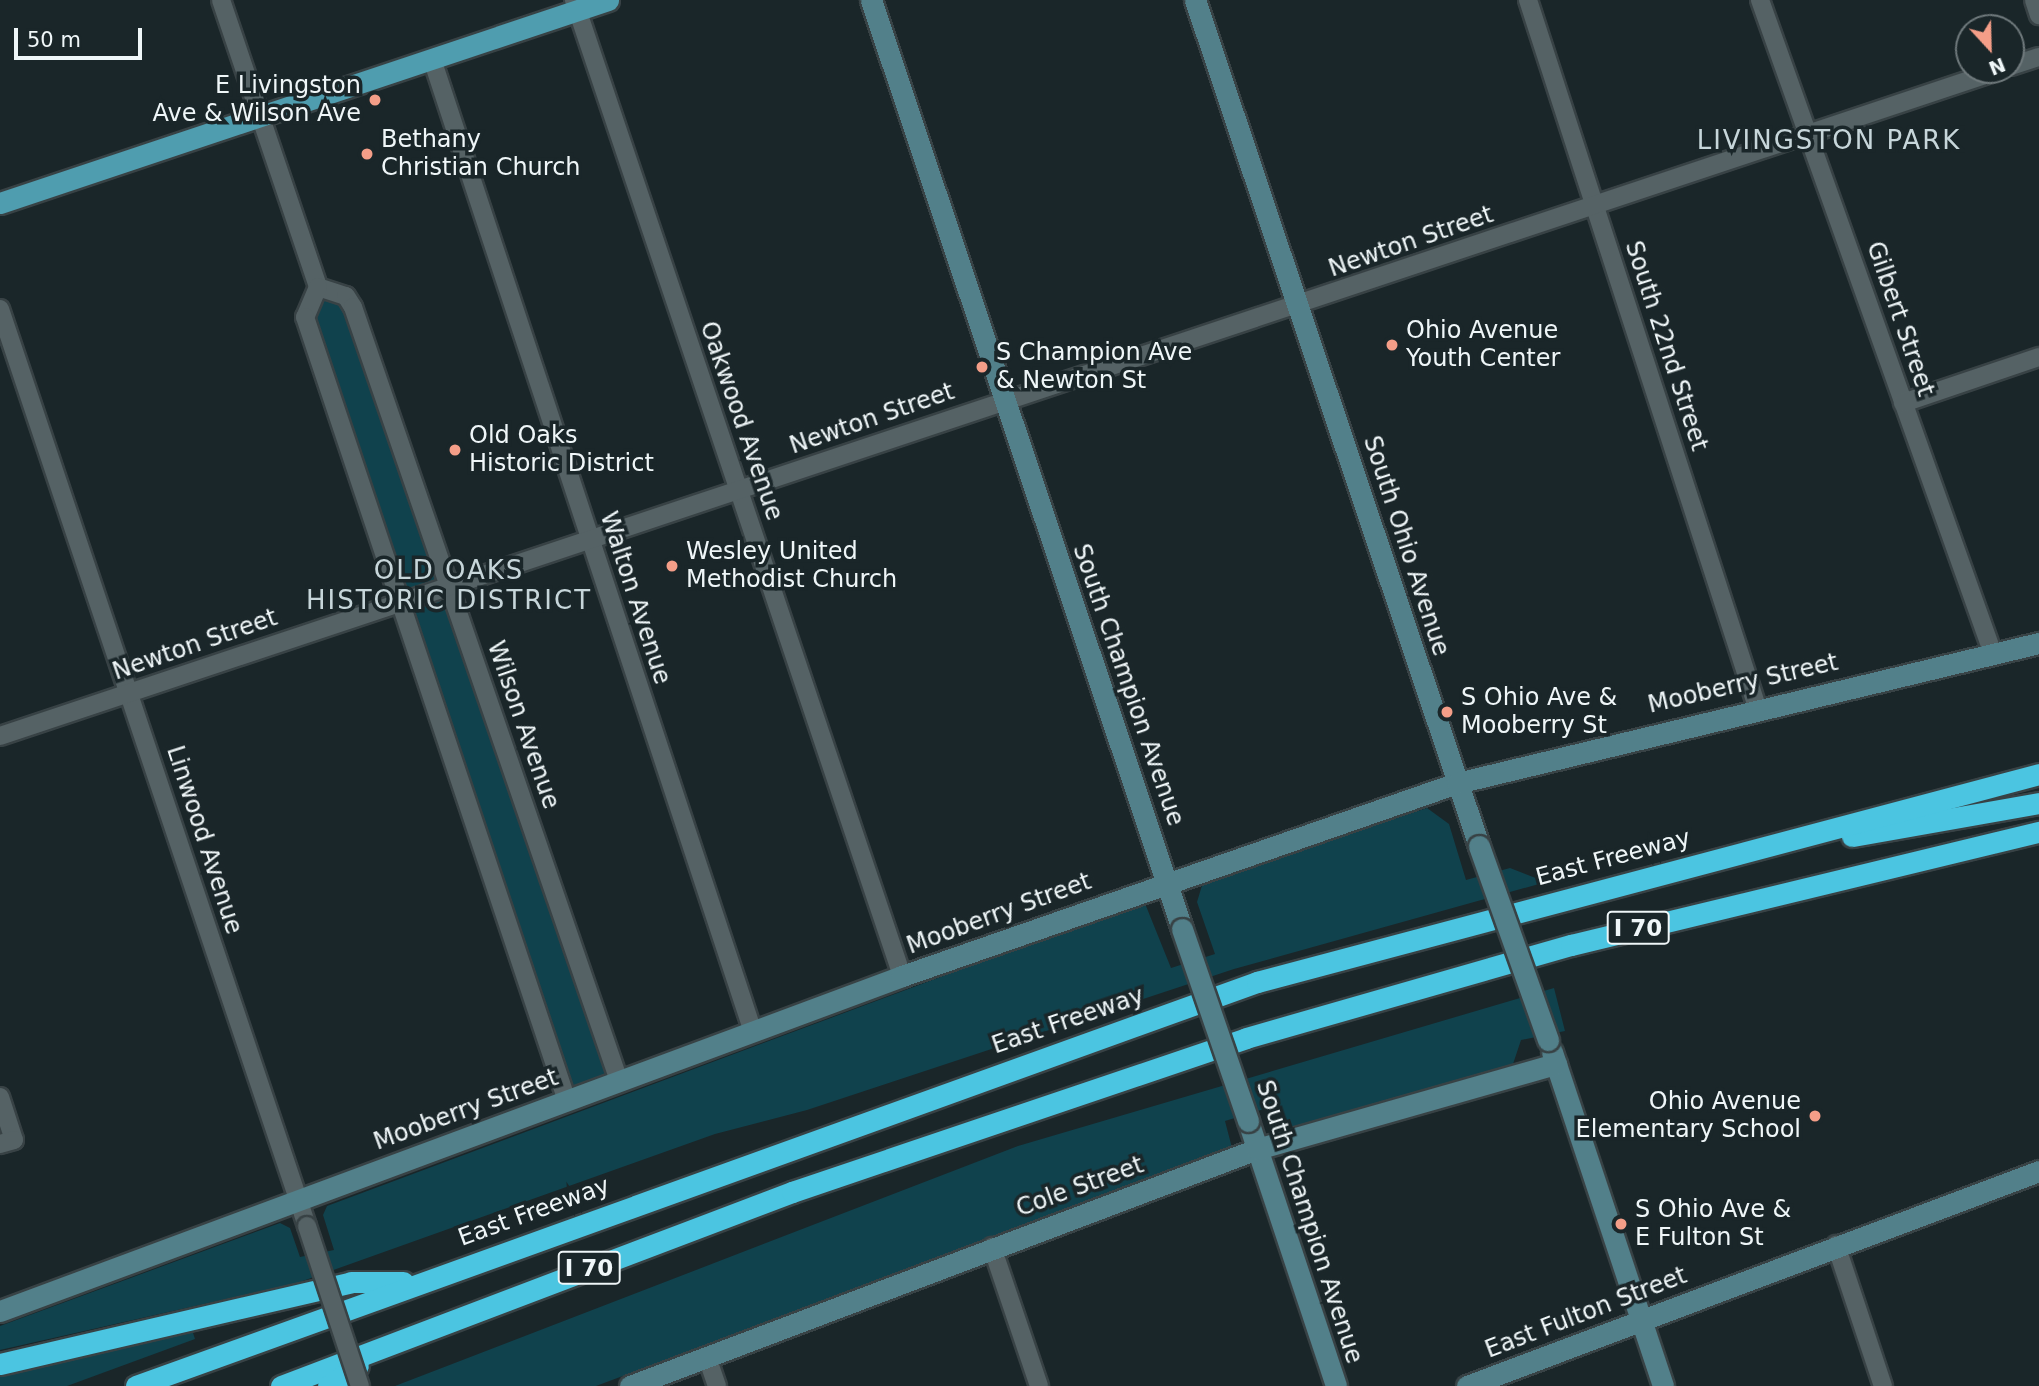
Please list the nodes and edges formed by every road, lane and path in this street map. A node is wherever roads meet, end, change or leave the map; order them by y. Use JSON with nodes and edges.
{"nodes":[{"id":1,"x":221,"y":0,"type":"edge"},
{"id":2,"x":608,"y":0,"type":"edge"},
{"id":3,"x":871,"y":0,"type":"edge"},
{"id":4,"x":1195,"y":0,"type":"edge"},
{"id":5,"x":1528,"y":0,"type":"edge"},
{"id":6,"x":1760,"y":0,"type":"edge"},
{"id":7,"x":2034,"y":0,"type":"edge"},
{"id":8,"x":576,"y":5,"type":"edge"},
{"id":9,"x":2039,"y":15,"type":"edge"},
{"id":10,"x":432,"y":59,"type":"junction"},
{"id":11,"x":1959,"y":84,"type":"edge"},
{"id":12,"x":261,"y":117,"type":"junction"},
{"id":13,"x":1809,"y":135,"type":"junction"},
{"id":14,"x":0,"y":203,"type":"edge"},
{"id":15,"x":1594,"y":205,"type":"junction"},
{"id":16,"x":317,"y":287,"type":"junction"},
{"id":17,"x":1298,"y":306,"type":"junction"},
{"id":18,"x":0,"y":309,"type":"edge"},
{"id":19,"x":2039,"y":357,"type":"edge"},
{"id":20,"x":1005,"y":400,"type":"junction"},
{"id":21,"x":1903,"y":403,"type":"junction"},
{"id":22,"x":738,"y":491,"type":"junction"},
{"id":23,"x":590,"y":540,"type":"junction"},
{"id":24,"x":449,"y":587,"type":"junction"},
{"id":25,"x":400,"y":603,"type":"junction"},
{"id":26,"x":2039,"y":643,"type":"edge"},
{"id":27,"x":1993,"y":654,"type":"junction"},
{"id":28,"x":130,"y":693,"type":"junction"},
{"id":29,"x":1757,"y":707,"type":"junction"},
{"id":30,"x":0,"y":736,"type":"edge"},
{"id":31,"x":2039,"y":775,"type":"edge"},
{"id":32,"x":1457,"y":783,"type":"junction"},
{"id":33,"x":2039,"y":803,"type":"edge"},
{"id":34,"x":2038,"y":833,"type":"edge"},
{"id":35,"x":1706,"y":861,"type":"junction"},
{"id":36,"x":1166,"y":881,"type":"junction"},
{"id":37,"x":902,"y":976,"type":"junction"},
{"id":38,"x":753,"y":1032,"type":"junction"},
{"id":39,"x":1556,"y":1063,"type":"junction"},
{"id":40,"x":619,"y":1081,"type":"junction"},
{"id":41,"x":0,"y":1097,"type":"edge"},
{"id":42,"x":567,"y":1101,"type":"junction"},
{"id":43,"x":7,"y":1142,"type":"edge"},
{"id":44,"x":1257,"y":1149,"type":"junction"},
{"id":45,"x":2037,"y":1176,"type":"edge"},
{"id":46,"x":299,"y":1201,"type":"junction"},
{"id":47,"x":1836,"y":1245,"type":"junction"},
{"id":48,"x":992,"y":1247,"type":"junction"},
{"id":49,"x":419,"y":1282,"type":"junction"},
{"id":50,"x":0,"y":1311,"type":"edge"},
{"id":51,"x":1641,"y":1321,"type":"junction"},
{"id":52,"x":386,"y":1347,"type":"junction"},
{"id":53,"x":707,"y":1357,"type":"junction"},
{"id":54,"x":0,"y":1364,"type":"edge"},
{"id":55,"x":662,"y":1380,"type":"edge"},
{"id":56,"x":136,"y":1386,"type":"edge"},
{"id":57,"x":281,"y":1386,"type":"edge"},
{"id":58,"x":328,"y":1386,"type":"edge"},
{"id":59,"x":360,"y":1386,"type":"edge"},
{"id":60,"x":630,"y":1386,"type":"edge"},
{"id":61,"x":717,"y":1386,"type":"edge"},
{"id":62,"x":1039,"y":1386,"type":"edge"},
{"id":63,"x":1336,"y":1386,"type":"edge"},
{"id":64,"x":1467,"y":1386,"type":"edge"},
{"id":65,"x":1663,"y":1386,"type":"edge"},
{"id":66,"x":1884,"y":1386,"type":"edge"}],
"edges":[{"from":1,"to":12,"type":"street"},
{"from":2,"to":8,"type":"main road"},
{"from":3,"to":20,"type":"street","name":"South Champion Avenue"},
{"from":4,"to":17,"type":"street","name":"South Ohio Avenue"},
{"from":5,"to":15,"type":"street","name":"South 22nd Street"},
{"from":6,"to":13,"type":"street","name":"Gilbert Street"},
{"from":7,"to":9,"type":"street"},
{"from":8,"to":10,"type":"main road"},
{"from":8,"to":22,"type":"street","name":"Oakwood Avenue"},
{"from":10,"to":12,"type":"main road"},
{"from":10,"to":23,"type":"street","name":"Walton Avenue"},
{"from":11,"to":13,"type":"street","name":"Newton Street"},
{"from":12,"to":14,"type":"main road"},
{"from":12,"to":16,"type":"street"},
{"from":13,"to":15,"type":"street","name":"Newton Street"},
{"from":13,"to":21,"type":"street","name":"Gilbert Street"},
{"from":15,"to":17,"type":"street","name":"Newton Street"},
{"from":15,"to":29,"type":"street","name":"South 22nd Street"},
{"from":16,"to":24,"type":"street","name":"Wilson Avenue"},
{"from":16,"to":25,"type":"street"},
{"from":17,"to":20,"type":"street","name":"Newton Street"},
{"from":17,"to":32,"type":"street","name":"South Ohio Avenue"},
{"from":18,"to":28,"type":"street","name":"Linwood Avenue"},
{"from":19,"to":21,"type":"street"},
{"from":20,"to":22,"type":"street","name":"Newton Street"},
{"from":20,"to":36,"type":"street","name":"South Champion Avenue"},
{"from":21,"to":27,"type":"street","name":"Gilbert Street"},
{"from":22,"to":23,"type":"street","name":"Newton Street"},
{"from":22,"to":37,"type":"street","name":"Oakwood Avenue"},
{"from":23,"to":24,"type":"street","name":"Newton Street"},
{"from":23,"to":38,"type":"street","name":"Walton Avenue"},
{"from":24,"to":25,"type":"street","name":"Newton Street"},
{"from":24,"to":40,"type":"street","name":"Wilson Avenue"},
{"from":25,"to":28,"type":"street","name":"Newton Street"},
{"from":25,"to":42,"type":"street"},
{"from":26,"to":27,"type":"street","name":"Mooberry Street"},
{"from":27,"to":29,"type":"street","name":"Mooberry Street"},
{"from":28,"to":30,"type":"street","name":"Newton Street"},
{"from":28,"to":46,"type":"street","name":"Linwood Avenue"},
{"from":29,"to":32,"type":"street","name":"Mooberry Street"},
{"from":31,"to":35,"type":"highway","name":"East Freeway","number":"I 70"},
{"from":32,"to":36,"type":"street","name":"Mooberry Street"},
{"from":32,"to":39,"type":"street","name":"South Ohio Avenue","bridge":true},
{"from":33,"to":35,"type":"highway"},
{"from":34,"to":52,"type":"highway","number":"I 70"},
{"from":35,"to":49,"type":"highway","name":"East Freeway","number":"I 70"},
{"from":36,"to":37,"type":"street","name":"Mooberry Street"},
{"from":36,"to":44,"type":"street","name":"South Champion Avenue","bridge":true},
{"from":37,"to":38,"type":"street","name":"Mooberry Street"},
{"from":38,"to":40,"type":"street","name":"Mooberry Street"},
{"from":39,"to":44,"type":"street","name":"Cole Street"},
{"from":39,"to":51,"type":"street","name":"South Ohio Avenue"},
{"from":40,"to":42,"type":"street","name":"Mooberry Street"},
{"from":41,"to":43,"type":"street"},
{"from":42,"to":46,"type":"street","name":"Mooberry Street"},
{"from":44,"to":48,"type":"street","name":"Cole Street"},
{"from":44,"to":63,"type":"street","name":"South Champion Avenue"},
{"from":45,"to":47,"type":"street","name":"East Fulton Street"},
{"from":46,"to":50,"type":"street","name":"Mooberry Street"},
{"from":46,"to":59,"type":"street","name":"Linwood Avenue","bridge":true},
{"from":47,"to":51,"type":"street","name":"East Fulton Street"},
{"from":47,"to":66,"type":"street"},
{"from":48,"to":53,"type":"street","name":"Cole Street"},
{"from":48,"to":62,"type":"street"},
{"from":49,"to":54,"type":"highway"},
{"from":49,"to":56,"type":"highway","name":"East Freeway","number":"I 70"},
{"from":51,"to":64,"type":"street","name":"East Fulton Street"},
{"from":51,"to":65,"type":"street","name":"South Ohio Avenue"},
{"from":52,"to":57,"type":"highway","number":"I 70"},
{"from":52,"to":58,"type":"highway"},
{"from":53,"to":55,"type":"street","name":"Cole Street"},
{"from":53,"to":61,"type":"street"},
{"from":55,"to":60,"type":"street","name":"Cole Street"}]}
